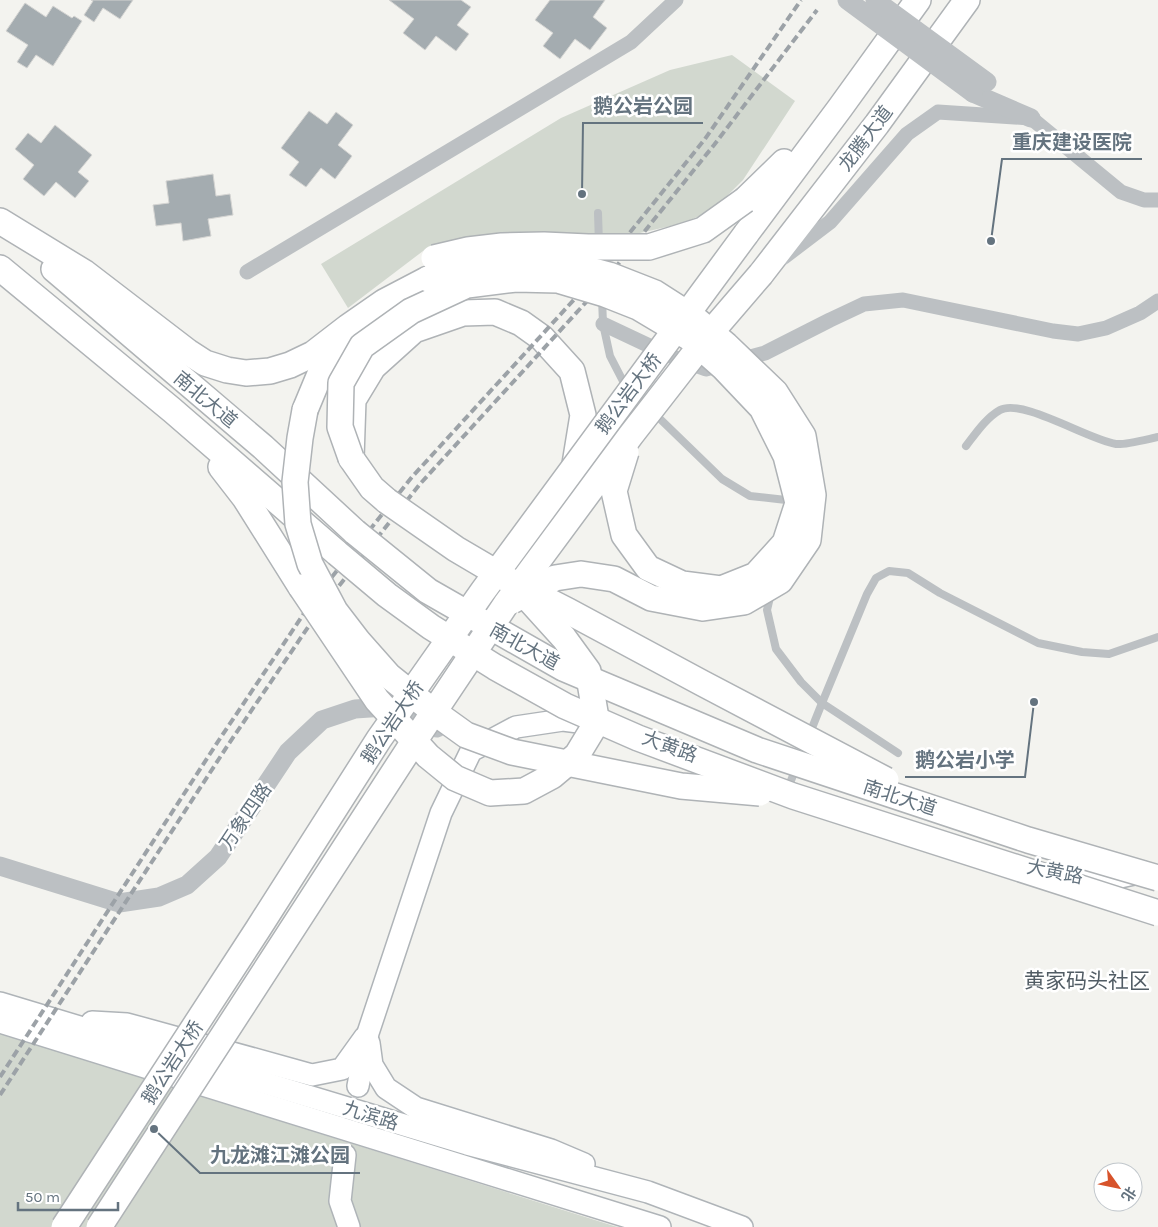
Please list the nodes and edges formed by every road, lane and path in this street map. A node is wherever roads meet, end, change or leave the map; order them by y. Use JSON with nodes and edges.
{"nodes":[{"id":1,"x":676,"y":0,"type":"edge"},
{"id":2,"x":847,"y":0,"type":"edge"},
{"id":3,"x":875,"y":0,"type":"edge"},
{"id":4,"x":918,"y":0,"type":"edge"},
{"id":5,"x":967,"y":0,"type":"edge"},
{"id":6,"x":985,"y":0,"type":"edge"},
{"id":7,"x":980,"y":87,"type":"junction"},
{"id":8,"x":840,"y":108,"type":"junction"},
{"id":9,"x":1031,"y":118,"type":"junction"},
{"id":10,"x":877,"y":124,"type":"junction"},
{"id":11,"x":1158,"y":200,"type":"edge"},
{"id":12,"x":598,"y":213,"type":"dead end"},
{"id":13,"x":0,"y":222,"type":"edge"},
{"id":14,"x":746,"y":234,"type":"joint"},
{"id":15,"x":600,"y":259,"type":"dead end"},
{"id":16,"x":0,"y":268,"type":"edge"},
{"id":17,"x":431,"y":269,"type":"junction"},
{"id":18,"x":600,"y":269,"type":"dead end"},
{"id":19,"x":247,"y":272,"type":"dead end"},
{"id":20,"x":760,"y":274,"type":"junction"},
{"id":21,"x":601,"y":278,"type":"dead end"},
{"id":22,"x":601,"y":287,"type":"dead end"},
{"id":23,"x":1158,"y":301,"type":"edge"},
{"id":24,"x":603,"y":324,"type":"junction"},
{"id":25,"x":348,"y":327,"type":"junction"},
{"id":26,"x":172,"y":410,"type":"junction"},
{"id":27,"x":631,"y":435,"type":"junction"},
{"id":28,"x":1158,"y":437,"type":"edge"},
{"id":29,"x":966,"y":446,"type":"dead end"},
{"id":30,"x":351,"y":458,"type":"junction"},
{"id":31,"x":576,"y":464,"type":"junction"},
{"id":32,"x":781,"y":565,"type":"dead end"},
{"id":33,"x":776,"y":572,"type":"dead end"},
{"id":34,"x":511,"y":595,"type":"junction"},
{"id":35,"x":1158,"y":637,"type":"edge"},
{"id":36,"x":822,"y":703,"type":"junction"},
{"id":37,"x":471,"y":751,"type":"junction"},
{"id":38,"x":898,"y":753,"type":"dead end"},
{"id":39,"x":791,"y":792,"type":"junction"},
{"id":40,"x":1028,"y":840,"type":"junction"},
{"id":41,"x":0,"y":866,"type":"edge"},
{"id":42,"x":1158,"y":869,"type":"edge"},
{"id":43,"x":1158,"y":878,"type":"edge"},
{"id":44,"x":1158,"y":913,"type":"edge"},
{"id":45,"x":0,"y":1003,"type":"edge"},
{"id":46,"x":0,"y":1022,"type":"edge"},
{"id":47,"x":40,"y":1022,"type":"junction"},
{"id":48,"x":368,"y":1033,"type":"junction"},
{"id":49,"x":358,"y":1086,"type":"dead end"},
{"id":50,"x":345,"y":1155,"type":"dead end"},
{"id":51,"x":648,"y":1192,"type":"junction"},
{"id":52,"x":600,"y":1218,"type":"edge"},
{"id":53,"x":638,"y":1220,"type":"junction"},
{"id":54,"x":64,"y":1227,"type":"edge"},
{"id":55,"x":99,"y":1227,"type":"edge"},
{"id":56,"x":349,"y":1227,"type":"edge"},
{"id":57,"x":660,"y":1227,"type":"edge"},
{"id":58,"x":742,"y":1227,"type":"edge"}],
"edges":[{"from":1,"to":19,"type":"street"},
{"from":2,"to":7,"type":"street","bridge":true},
{"from":3,"to":7,"type":"street","bridge":true},
{"from":4,"to":8,"type":"highway","name":"龙腾大道"},
{"from":5,"to":10,"type":"highway","name":"龙腾大道"},
{"from":6,"to":10,"type":"highway"},
{"from":7,"to":9,"type":"street"},
{"from":8,"to":14,"type":"highway","name":"龙腾大道"},
{"from":8,"to":17,"type":"highway","bridge":true},
{"from":9,"to":11,"type":"street"},
{"from":9,"to":20,"type":"street"},
{"from":10,"to":20,"type":"highway","name":"龙腾大道"},
{"from":12,"to":15,"type":"lane"},
{"from":13,"to":25,"type":"highway"},
{"from":13,"to":40,"type":"highway","name":"南北大道","bridge":true},
{"from":14,"to":31,"type":"highway","name":"鹅公岩大桥","bridge":true},
{"from":16,"to":26,"type":"highway","name":"南北大道"},
{"from":17,"to":25,"type":"highway"},
{"from":17,"to":34,"type":"highway","bridge":true},
{"from":18,"to":21,"type":"lane"},
{"from":20,"to":27,"type":"highway","name":"鹅公岩大桥","bridge":true},
{"from":22,"to":24,"type":"lane"},
{"from":23,"to":24,"type":"street"},
{"from":24,"to":32,"type":"lane"},
{"from":25,"to":39,"type":"highway","bridge":true},
{"from":26,"to":34,"type":"highway","bridge":true},
{"from":26,"to":39,"type":"highway","name":"南北大道","bridge":true},
{"from":27,"to":30,"type":"highway","bridge":true},
{"from":27,"to":34,"type":"highway","name":"鹅公岩大桥","bridge":true},
{"from":28,"to":29,"type":"lane"},
{"from":30,"to":31,"type":"highway","bridge":true},
{"from":30,"to":34,"type":"highway","bridge":true},
{"from":31,"to":54,"type":"highway","name":"鹅公岩大桥","bridge":true},
{"from":33,"to":36,"type":"lane"},
{"from":34,"to":40,"type":"highway","bridge":true},
{"from":34,"to":55,"type":"highway","name":"鹅公岩大桥","bridge":true},
{"from":35,"to":36,"type":"lane"},
{"from":36,"to":38,"type":"lane"},
{"from":36,"to":39,"type":"lane"},
{"from":37,"to":39,"type":"main road","name":"大黄路"},
{"from":37,"to":41,"type":"street","name":"万象四路"},
{"from":37,"to":48,"type":"main road"},
{"from":39,"to":42,"type":"main road","name":"大黄路"},
{"from":39,"to":44,"type":"highway","name":"南北大道","bridge":true},
{"from":40,"to":43,"type":"highway","name":"南北大道","bridge":true},
{"from":45,"to":47,"type":"main road","name":"九滨路"},
{"from":46,"to":47,"type":"main road","name":"九滨路"},
{"from":47,"to":48,"type":"main road"},
{"from":47,"to":51,"type":"main road","name":"九滨路"},
{"from":47,"to":52,"type":"main road","name":"九滨路"},
{"from":48,"to":49,"type":"main road"},
{"from":48,"to":51,"type":"main road"},
{"from":50,"to":56,"type":"main road"},
{"from":51,"to":53,"type":"main road"},
{"from":51,"to":58,"type":"main road","name":"九滨路"},
{"from":52,"to":53,"type":"main road","name":"九滨路"},
{"from":53,"to":57,"type":"main road","name":"九滨路"}]}
